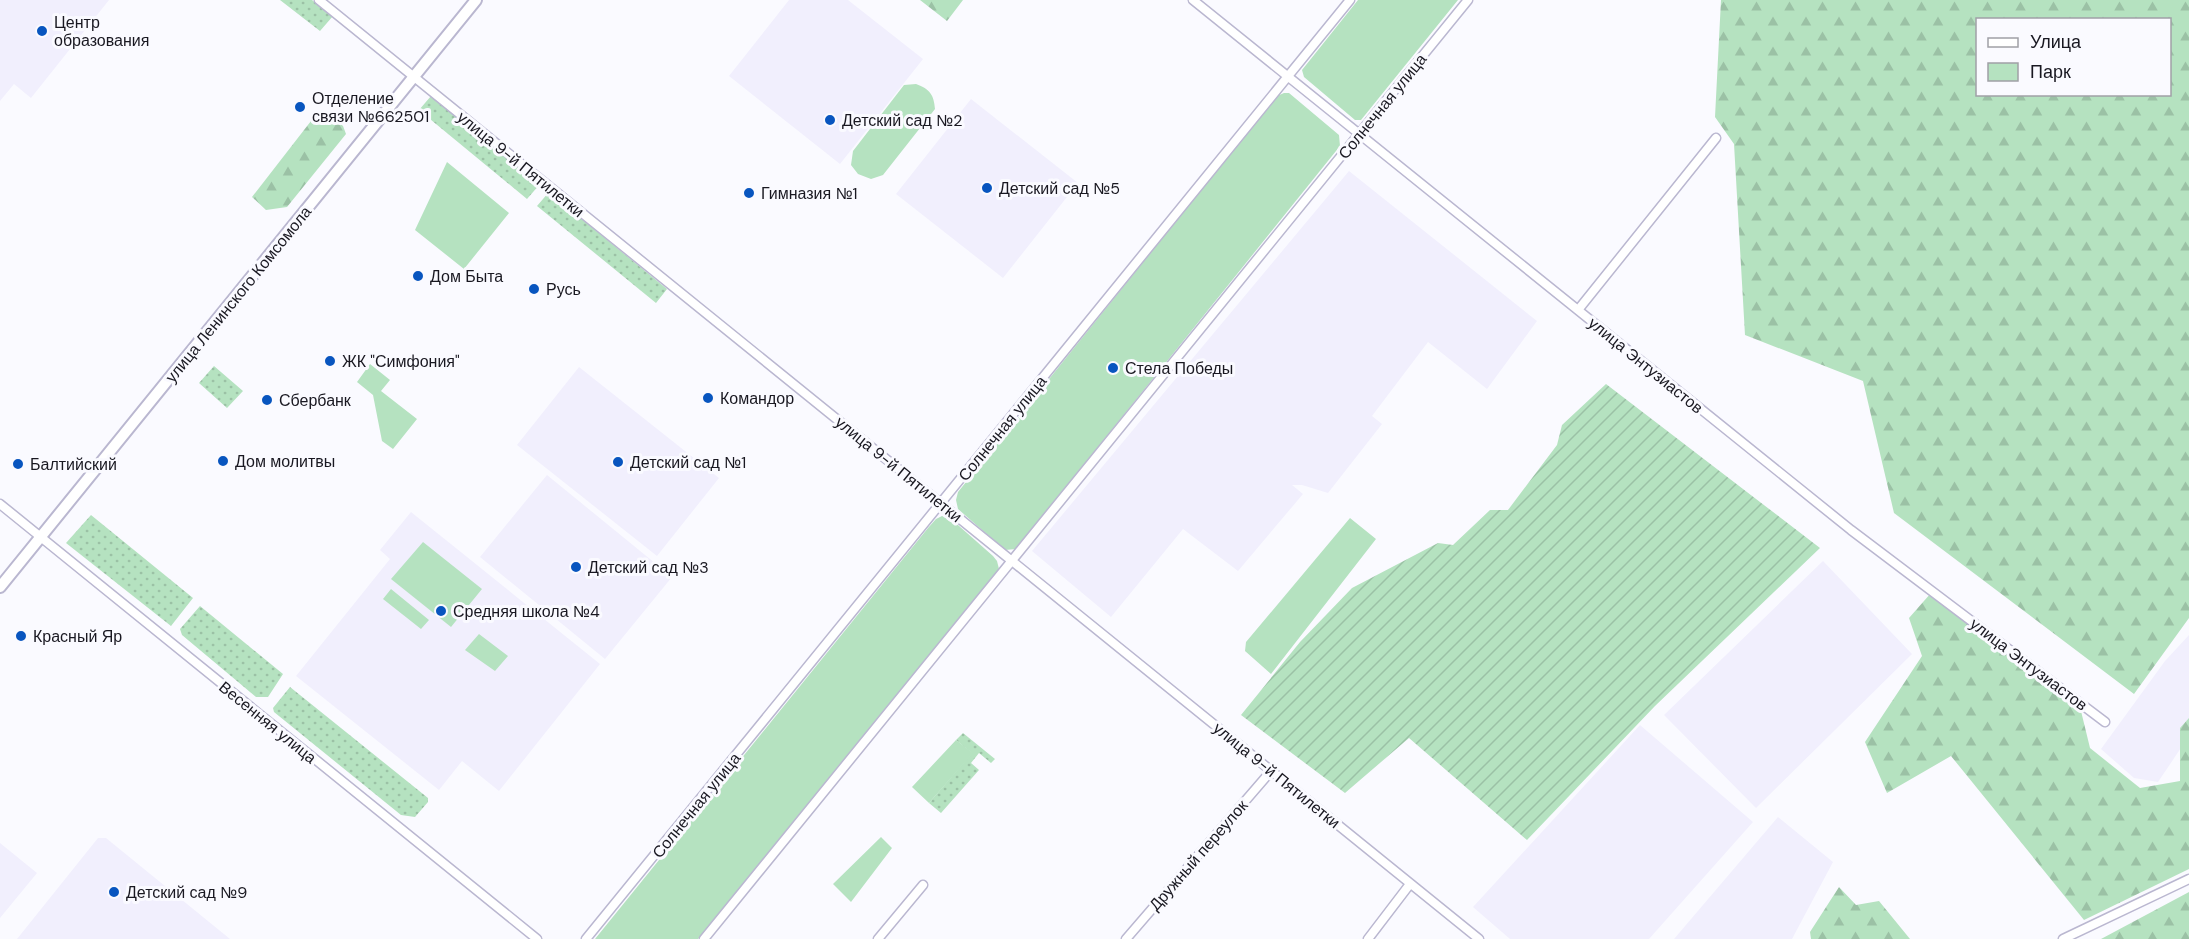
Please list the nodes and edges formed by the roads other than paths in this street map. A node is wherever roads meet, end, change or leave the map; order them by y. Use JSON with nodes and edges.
{"nodes":[{"id":1,"x":319,"y":0,"type":"edge"},
{"id":2,"x":476,"y":0,"type":"edge"},
{"id":3,"x":1193,"y":0,"type":"edge"},
{"id":4,"x":1350,"y":0,"type":"edge"},
{"id":5,"x":1468,"y":0,"type":"edge"},
{"id":6,"x":414,"y":77,"type":"junction"},
{"id":7,"x":1287,"y":77,"type":"junction"},
{"id":8,"x":1359,"y":134,"type":"junction"},
{"id":9,"x":1716,"y":138,"type":"dead end"},
{"id":10,"x":1578,"y":310,"type":"junction"},
{"id":11,"x":941,"y":503,"type":"junction"},
{"id":12,"x":0,"y":504,"type":"edge"},
{"id":13,"x":40,"y":538,"type":"junction"},
{"id":14,"x":1012,"y":561,"type":"junction"},
{"id":15,"x":0,"y":587,"type":"edge"},
{"id":16,"x":2105,"y":722,"type":"dead end"},
{"id":17,"x":1271,"y":771,"type":"junction"},
{"id":18,"x":2189,"y":879,"type":"edge"},
{"id":19,"x":1410,"y":884,"type":"junction"},
{"id":20,"x":923,"y":885,"type":"dead end"},
{"id":21,"x":537,"y":939,"type":"edge"},
{"id":22,"x":586,"y":939,"type":"edge"},
{"id":23,"x":704,"y":939,"type":"edge"},
{"id":24,"x":878,"y":939,"type":"edge"},
{"id":25,"x":1126,"y":939,"type":"edge"},
{"id":26,"x":1368,"y":939,"type":"edge"},
{"id":27,"x":1479,"y":939,"type":"edge"},
{"id":28,"x":2063,"y":939,"type":"edge"}],
"edges":[{"from":1,"to":6,"type":"street","name":"улица 9-й Пятилетки"},
{"from":2,"to":6,"type":"main road","name":"улица Ленинского Комсомола"},
{"from":3,"to":7,"type":"street","name":"улица Энтузиастов"},
{"from":4,"to":7,"type":"street","name":"Солнечная улица"},
{"from":5,"to":8,"type":"street","name":"Солнечная улица"},
{"from":6,"to":11,"type":"street","name":"улица 9-й Пятилетки"},
{"from":6,"to":13,"type":"main road","name":"улица Ленинского Комсомола"},
{"from":7,"to":8,"type":"street","name":"улица Энтузиастов"},
{"from":7,"to":11,"type":"street","name":"Солнечная улица"},
{"from":8,"to":10,"type":"street","name":"улица Энтузиастов"},
{"from":8,"to":14,"type":"street","name":"Солнечная улица"},
{"from":9,"to":10,"type":"street"},
{"from":10,"to":16,"type":"street","name":"улица Энтузиастов"},
{"from":11,"to":14,"type":"street","name":"улица 9-й Пятилетки"},
{"from":11,"to":22,"type":"street","name":"Солнечная улица"},
{"from":12,"to":13,"type":"street","name":"Весенняя улица"},
{"from":13,"to":15,"type":"main road","name":"улица Ленинского Комсомола"},
{"from":13,"to":21,"type":"street","name":"Весенняя улица"},
{"from":14,"to":17,"type":"street","name":"улица 9-й Пятилетки"},
{"from":14,"to":23,"type":"street","name":"Солнечная улица"},
{"from":17,"to":19,"type":"street","name":"улица 9-й Пятилетки"},
{"from":17,"to":25,"type":"street","name":"Дружный переулок"},
{"from":18,"to":28,"type":"street"},
{"from":19,"to":26,"type":"street"},
{"from":19,"to":27,"type":"street","name":"улица 9-й Пятилетки"},
{"from":20,"to":24,"type":"street"}]}
